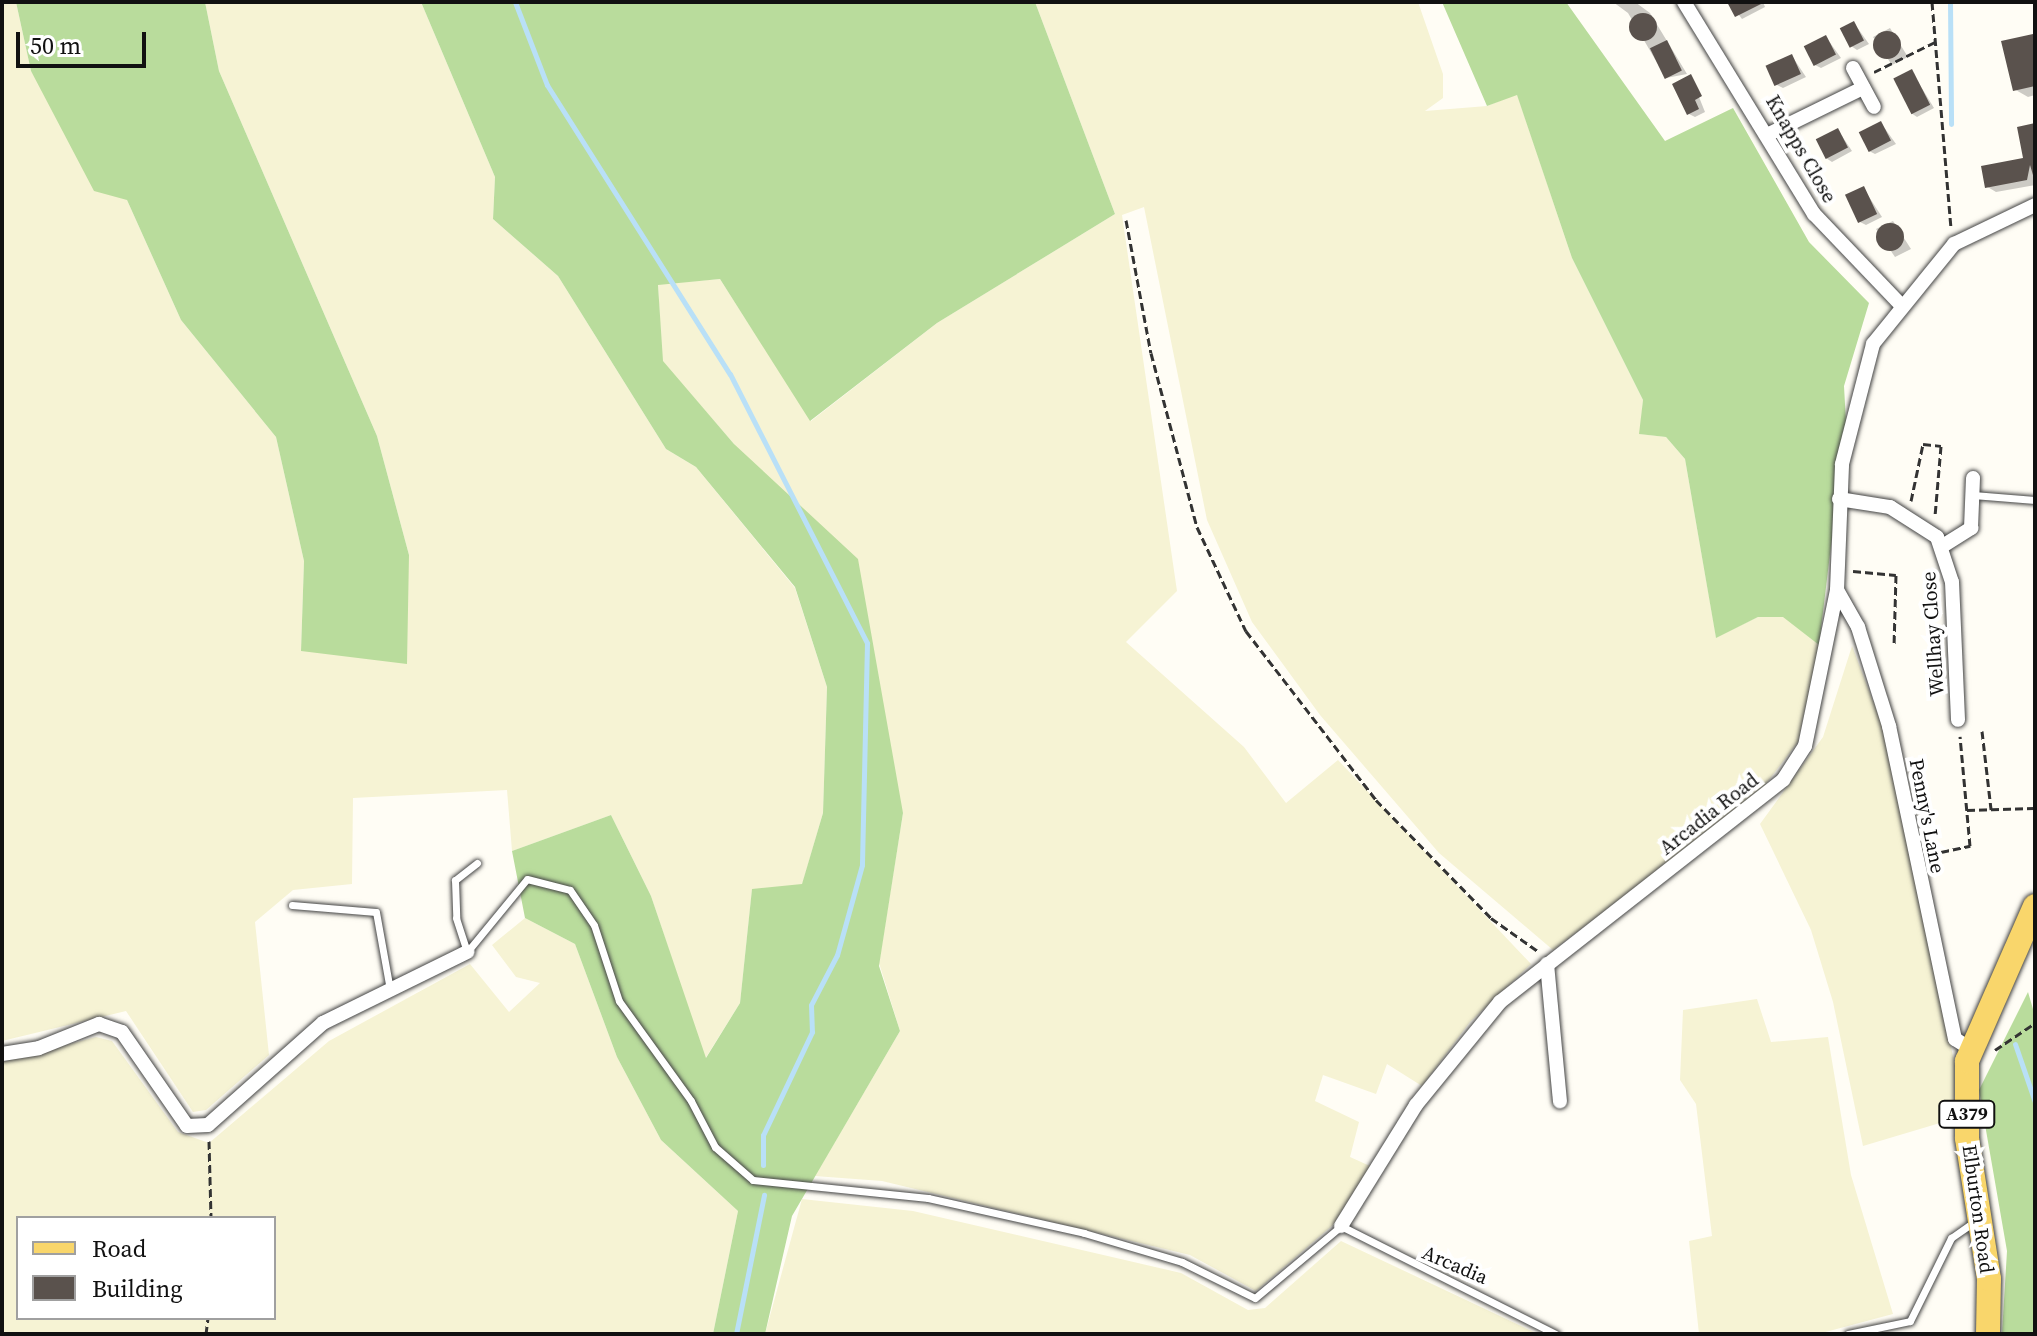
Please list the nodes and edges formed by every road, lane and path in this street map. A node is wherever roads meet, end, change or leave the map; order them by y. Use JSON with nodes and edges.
{"nodes":[{"id":1,"x":1684,"y":2,"type":"edge"},
{"id":2,"x":1934,"y":2,"type":"edge"},
{"id":3,"x":1935,"y":42,"type":"junction"},
{"id":4,"x":1853,"y":68,"type":"dead end"},
{"id":5,"x":1863,"y":88,"type":"junction"},
{"id":6,"x":1874,"y":107,"type":"dead end"},
{"id":7,"x":1769,"y":134,"type":"junction"},
{"id":8,"x":2035,"y":205,"type":"edge"},
{"id":9,"x":1126,"y":220,"type":"dead end"},
{"id":10,"x":1954,"y":244,"type":"junction"},
{"id":11,"x":1899,"y":303,"type":"junction"},
{"id":12,"x":1973,"y":478,"type":"dead end"},
{"id":13,"x":1973,"y":495,"type":"junction"},
{"id":14,"x":1839,"y":499,"type":"junction"},
{"id":15,"x":2035,"y":500,"type":"edge"},
{"id":16,"x":1908,"y":516,"type":"junction"},
{"id":17,"x":1930,"y":531,"type":"junction"},
{"id":18,"x":1941,"y":547,"type":"junction"},
{"id":19,"x":1837,"y":570,"type":"junction"},
{"id":20,"x":1837,"y":590,"type":"junction"},
{"id":21,"x":1894,"y":645,"type":"dead end"},
{"id":22,"x":1958,"y":720,"type":"joint"},
{"id":23,"x":1982,"y":731,"type":"dead end"},
{"id":24,"x":2035,"y":808,"type":"edge"},
{"id":25,"x":1991,"y":809,"type":"junction"},
{"id":26,"x":1967,"y":810,"type":"junction"},
{"id":27,"x":1941,"y":852,"type":"dead end"},
{"id":28,"x":477,"y":863,"type":"dead end"},
{"id":29,"x":292,"y":905,"type":"dead end"},
{"id":30,"x":2035,"y":906,"type":"edge"},
{"id":31,"x":467,"y":952,"type":"junction"},
{"id":32,"x":1550,"y":962,"type":"junction"},
{"id":33,"x":390,"y":990,"type":"junction"},
{"id":34,"x":2035,"y":1023,"type":"edge"},
{"id":35,"x":2,"y":1054,"type":"edge"},
{"id":36,"x":1969,"y":1055,"type":"junction"},
{"id":37,"x":1560,"y":1101,"type":"dead end"},
{"id":38,"x":208,"y":1125,"type":"junction"},
{"id":39,"x":211,"y":1216,"type":"edge"},
{"id":40,"x":1980,"y":1218,"type":"junction"},
{"id":41,"x":1341,"y":1226,"type":"junction"},
{"id":42,"x":1556,"y":1334,"type":"edge"},
{"id":43,"x":1848,"y":1334,"type":"edge"},
{"id":44,"x":1988,"y":1334,"type":"edge"}],
"edges":[{"from":1,"to":7,"type":"street","name":"Knapps Close"},
{"from":2,"to":3,"type":"path"},
{"from":3,"to":5,"type":"path"},
{"from":3,"to":10,"type":"path"},
{"from":4,"to":5,"type":"street"},
{"from":5,"to":6,"type":"street"},
{"from":5,"to":7,"type":"street"},
{"from":7,"to":11,"type":"street","name":"Knapps Close"},
{"from":8,"to":10,"type":"street","name":"Arcadia Road"},
{"from":9,"to":32,"type":"path"},
{"from":10,"to":11,"type":"street","name":"Arcadia Road"},
{"from":11,"to":14,"type":"street","name":"Arcadia Road"},
{"from":12,"to":13,"type":"street","name":"Wellhay Close"},
{"from":13,"to":15,"type":"lane"},
{"from":13,"to":18,"type":"street","name":"Wellhay Close"},
{"from":14,"to":16,"type":"street","name":"Wellhay Close"},
{"from":14,"to":19,"type":"street","name":"Arcadia Road"},
{"from":16,"to":17,"type":"street","name":"Wellhay Close"},
{"from":16,"to":17,"type":"path"},
{"from":17,"to":18,"type":"street","name":"Wellhay Close"},
{"from":18,"to":22,"type":"street","name":"Wellhay Close"},
{"from":19,"to":20,"type":"street","name":"Arcadia Road"},
{"from":19,"to":21,"type":"path"},
{"from":20,"to":32,"type":"street","name":"Arcadia Road"},
{"from":20,"to":36,"type":"street","name":"Penny's Lane"},
{"from":22,"to":26,"type":"path"},
{"from":23,"to":25,"type":"path"},
{"from":24,"to":25,"type":"path"},
{"from":25,"to":26,"type":"path"},
{"from":26,"to":27,"type":"path"},
{"from":28,"to":31,"type":"lane"},
{"from":29,"to":33,"type":"lane"},
{"from":30,"to":36,"type":"main road","name":"Elburton Road","number":"A379"},
{"from":31,"to":33,"type":"street"},
{"from":31,"to":41,"type":"lane"},
{"from":32,"to":37,"type":"street"},
{"from":32,"to":41,"type":"street","name":"Arcadia Road"},
{"from":33,"to":38,"type":"street"},
{"from":34,"to":36,"type":"path"},
{"from":35,"to":38,"type":"street"},
{"from":36,"to":40,"type":"main road","name":"Elburton Road","number":"A379"},
{"from":38,"to":39,"type":"path"},
{"from":40,"to":43,"type":"lane"},
{"from":40,"to":44,"type":"main road","name":"Elburton Road","number":"A379"},
{"from":41,"to":42,"type":"lane","name":"Arcadia"}]}
